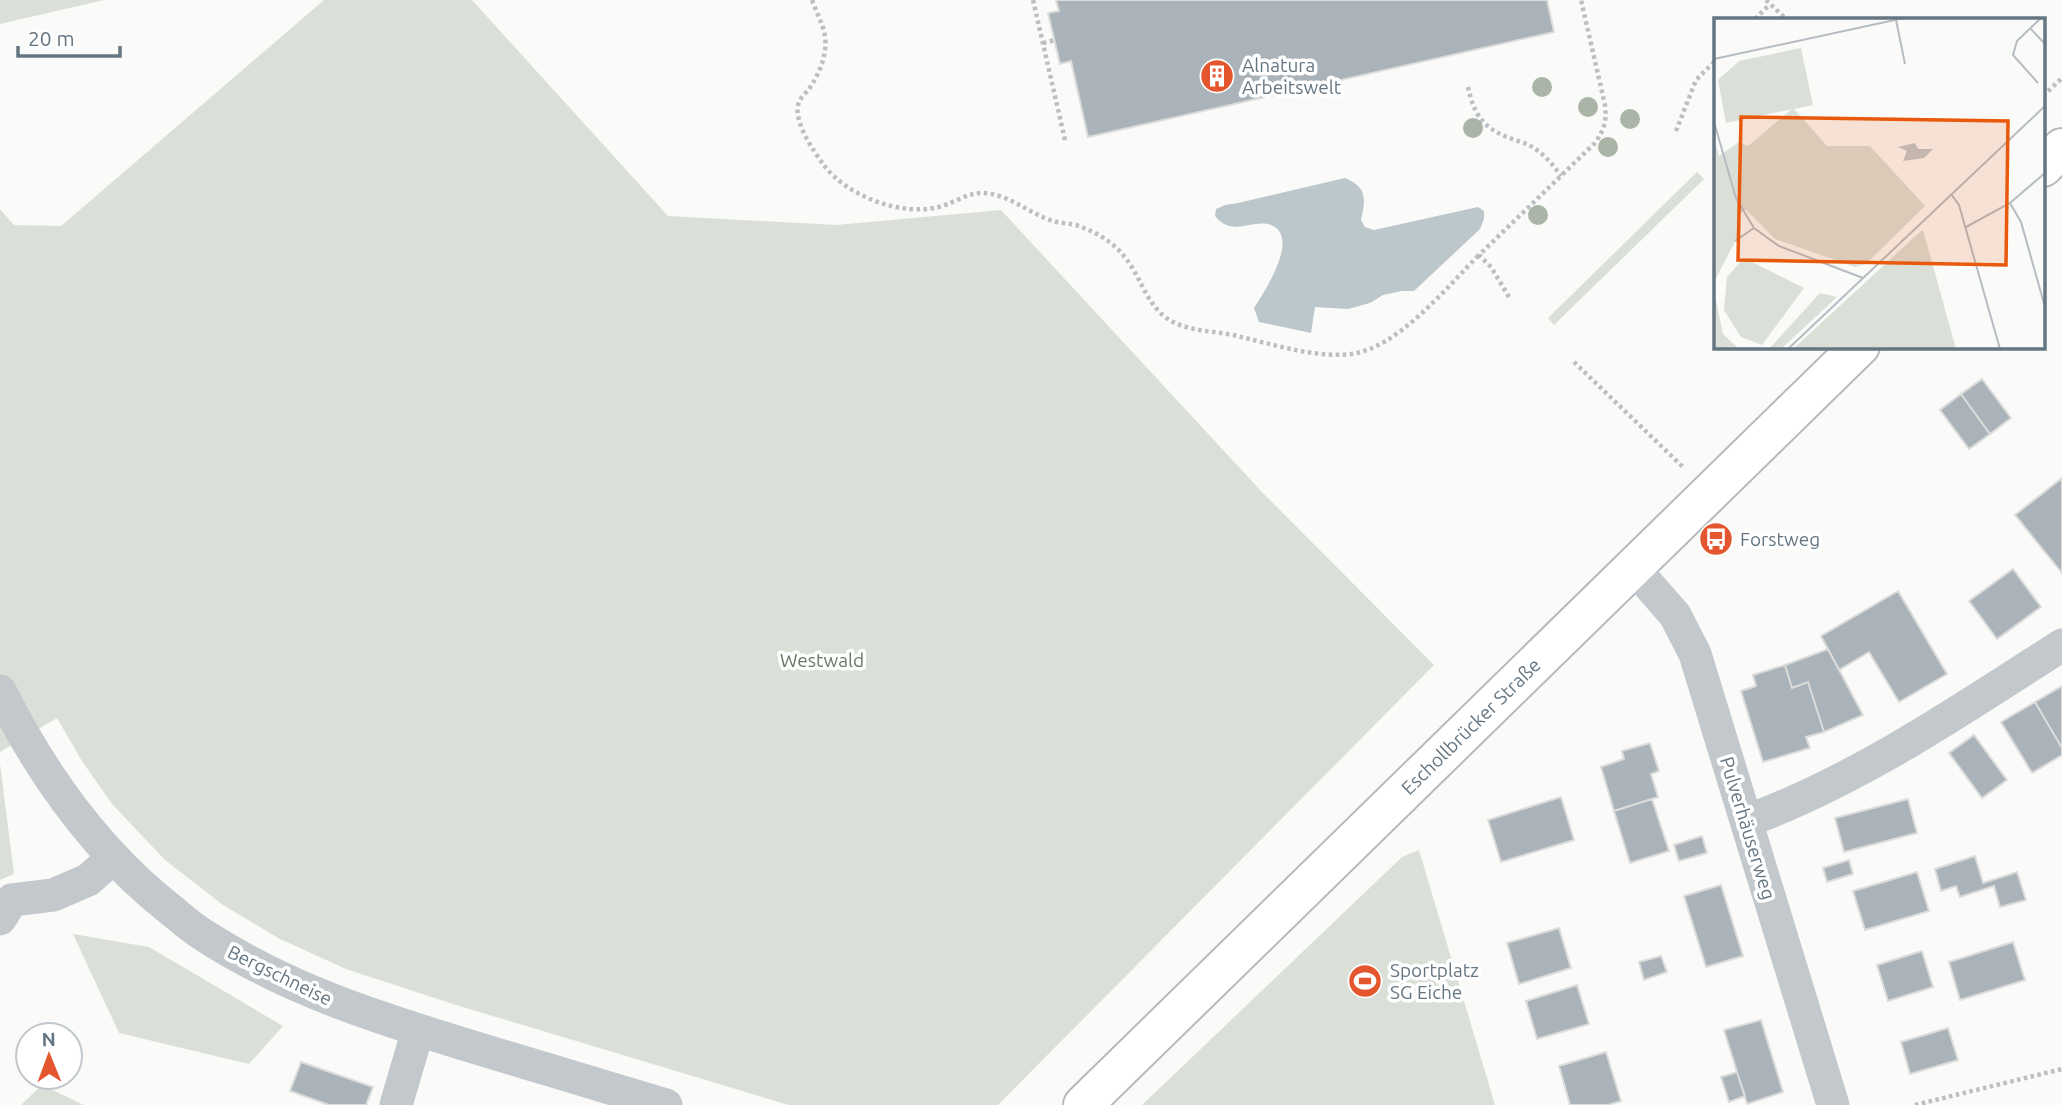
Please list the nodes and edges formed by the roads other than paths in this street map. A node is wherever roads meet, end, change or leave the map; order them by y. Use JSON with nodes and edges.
{"nodes":[{"id":1,"x":2062,"y":148,"type":"edge"},
{"id":2,"x":2044,"y":166,"type":"edge"},
{"id":3,"x":1858,"y":348,"type":"edge"},
{"id":4,"x":1633,"y":567,"type":"junction"},
{"id":5,"x":2062,"y":645,"type":"edge"},
{"id":6,"x":0,"y":691,"type":"edge"},
{"id":7,"x":1747,"y":821,"type":"junction"},
{"id":8,"x":113,"y":858,"type":"junction"},
{"id":9,"x":0,"y":919,"type":"edge"},
{"id":10,"x":418,"y":1030,"type":"junction"},
{"id":11,"x":396,"y":1105,"type":"edge"},
{"id":12,"x":666,"y":1105,"type":"edge"},
{"id":13,"x":1083,"y":1105,"type":"edge"},
{"id":14,"x":1833,"y":1105,"type":"edge"}],
"edges":[{"from":1,"to":2,"type":"main road"},
{"from":3,"to":4,"type":"main road","name":"Eschollbrücker Straße"},
{"from":4,"to":7,"type":"street","name":"Pulverhäuserweg"},
{"from":4,"to":13,"type":"main road","name":"Eschollbrücker Straße"},
{"from":5,"to":7,"type":"street"},
{"from":6,"to":8,"type":"street","name":"Bergschneise"},
{"from":7,"to":14,"type":"street","name":"Pulverhäuserweg"},
{"from":8,"to":9,"type":"street"},
{"from":8,"to":10,"type":"street","name":"Bergschneise"},
{"from":10,"to":11,"type":"street"},
{"from":10,"to":12,"type":"street","name":"Bergschneise"}]}
